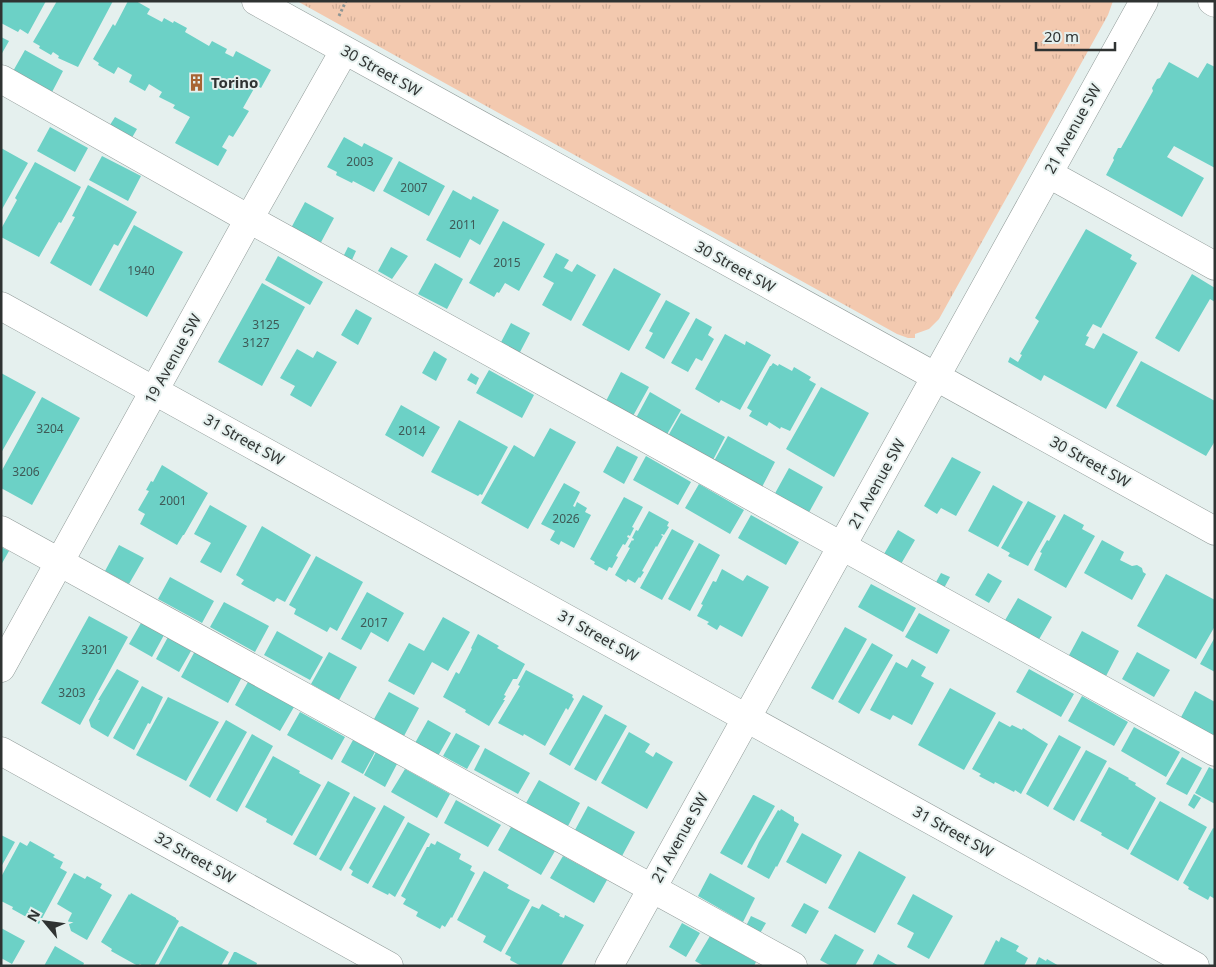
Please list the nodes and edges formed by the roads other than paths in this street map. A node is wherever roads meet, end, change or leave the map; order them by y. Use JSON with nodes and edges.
{"nodes":[{"id":1,"x":256,"y":1,"type":"edge"},
{"id":2,"x":1144,"y":1,"type":"edge"},
{"id":3,"x":344,"y":51,"type":"junction"},
{"id":4,"x":1,"y":80,"type":"edge"},
{"id":5,"x":1049,"y":174,"type":"junction"},
{"id":6,"x":249,"y":219,"type":"junction"},
{"id":7,"x":1215,"y":266,"type":"edge"},
{"id":8,"x":1,"y":306,"type":"edge"},
{"id":9,"x":936,"y":378,"type":"junction"},
{"id":10,"x":155,"y":391,"type":"junction"},
{"id":11,"x":1,"y":530,"type":"edge"},
{"id":12,"x":1215,"y":531,"type":"edge"},
{"id":13,"x":843,"y":546,"type":"junction"},
{"id":14,"x":60,"y":562,"type":"junction"},
{"id":15,"x":1,"y":668,"type":"edge"},
{"id":16,"x":746,"y":718,"type":"junction"},
{"id":17,"x":1,"y":751,"type":"edge"},
{"id":18,"x":1215,"y":752,"type":"edge"},
{"id":19,"x":652,"y":888,"type":"junction"},
{"id":20,"x":389,"y":966,"type":"edge"},
{"id":21,"x":609,"y":966,"type":"edge"},
{"id":22,"x":792,"y":966,"type":"edge"},
{"id":23,"x":1196,"y":966,"type":"edge"}],
"edges":[{"from":1,"to":3,"type":"street","name":"30 Street SW"},
{"from":2,"to":5,"type":"street","name":"21 Avenue SW"},
{"from":3,"to":6,"type":"street","name":"19 Avenue SW"},
{"from":3,"to":9,"type":"street","name":"30 Street SW"},
{"from":4,"to":6,"type":"street"},
{"from":5,"to":7,"type":"street"},
{"from":5,"to":9,"type":"street","name":"21 Avenue SW"},
{"from":6,"to":10,"type":"street","name":"19 Avenue SW"},
{"from":6,"to":13,"type":"street"},
{"from":8,"to":10,"type":"street","name":"31 Street SW"},
{"from":9,"to":12,"type":"street","name":"30 Street SW"},
{"from":9,"to":13,"type":"street","name":"21 Avenue SW"},
{"from":10,"to":14,"type":"street","name":"19 Avenue SW"},
{"from":10,"to":16,"type":"street","name":"31 Street SW"},
{"from":11,"to":14,"type":"street"},
{"from":13,"to":16,"type":"street","name":"21 Avenue SW"},
{"from":13,"to":18,"type":"street"},
{"from":14,"to":15,"type":"street","name":"19 Avenue SW"},
{"from":14,"to":19,"type":"street"},
{"from":16,"to":19,"type":"street","name":"21 Avenue SW"},
{"from":16,"to":23,"type":"street","name":"31 Street SW"},
{"from":17,"to":20,"type":"street","name":"32 Street SW"},
{"from":19,"to":21,"type":"street","name":"21 Avenue SW"},
{"from":19,"to":22,"type":"street"}]}
